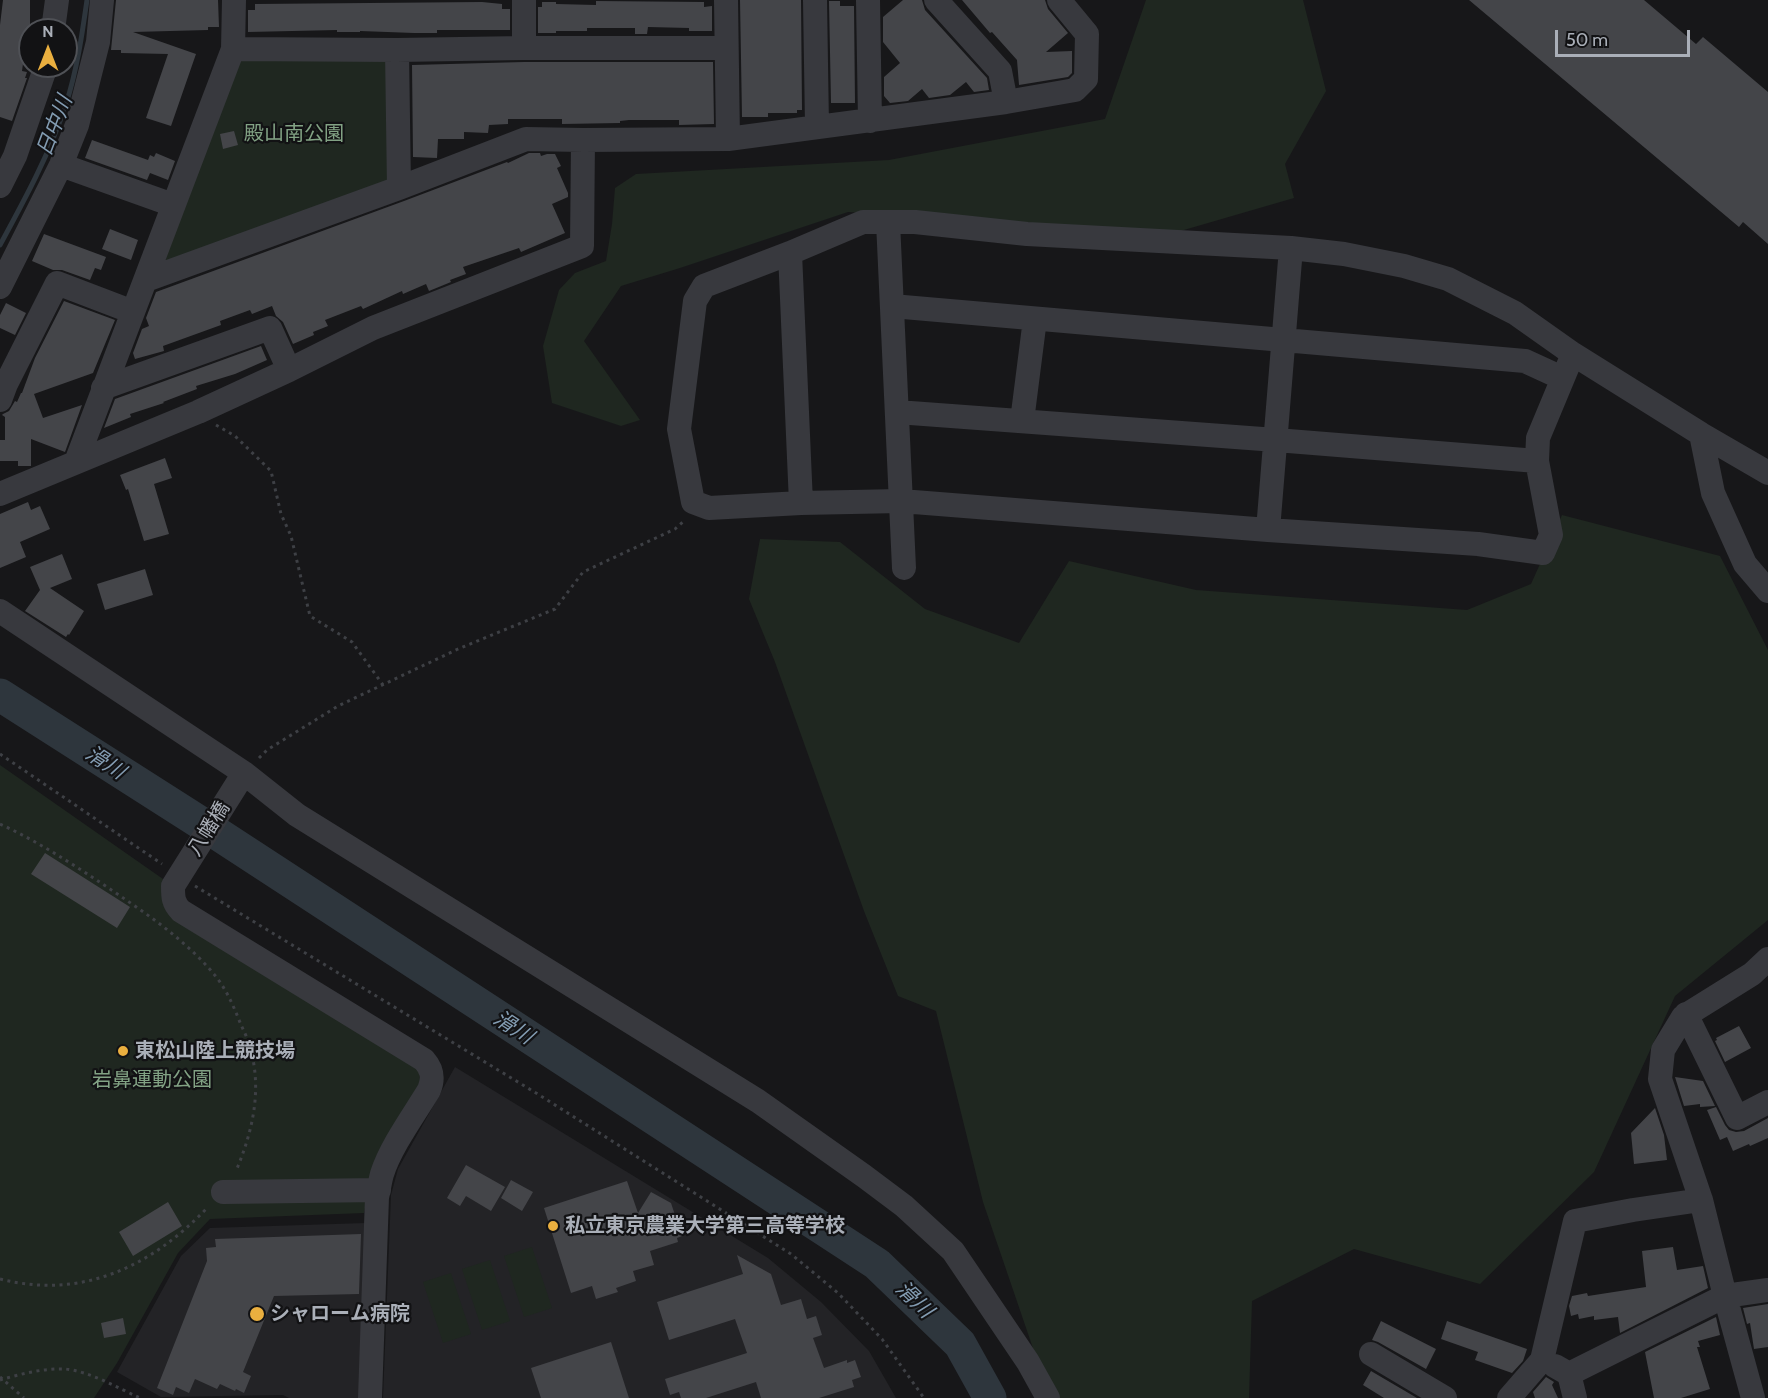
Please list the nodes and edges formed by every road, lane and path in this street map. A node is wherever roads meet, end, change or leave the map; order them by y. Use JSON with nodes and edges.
{"nodes":[{"id":1,"x":57,"y":0,"type":"edge"},
{"id":2,"x":102,"y":0,"type":"edge"},
{"id":3,"x":234,"y":0,"type":"edge"},
{"id":4,"x":524,"y":0,"type":"edge"},
{"id":5,"x":726,"y":0,"type":"edge"},
{"id":6,"x":815,"y":0,"type":"edge"},
{"id":7,"x":868,"y":0,"type":"edge"},
{"id":8,"x":936,"y":0,"type":"edge"},
{"id":9,"x":1059,"y":0,"type":"edge"},
{"id":10,"x":55,"y":18,"type":"edge"},
{"id":11,"x":524,"y":48,"type":"junction"},
{"id":12,"x":726,"y":48,"type":"junction"},
{"id":13,"x":233,"y":49,"type":"junction"},
{"id":14,"x":397,"y":50,"type":"junction"},
{"id":15,"x":40,"y":78,"type":"edge"},
{"id":16,"x":1006,"y":102,"type":"junction"},
{"id":17,"x":870,"y":121,"type":"junction"},
{"id":18,"x":817,"y":126,"type":"junction"},
{"id":19,"x":728,"y":139,"type":"junction"},
{"id":20,"x":583,"y":140,"type":"junction"},
{"id":21,"x":9,"y":142,"type":"edge"},
{"id":22,"x":61,"y":165,"type":"junction"},
{"id":23,"x":0,"y":186,"type":"edge"},
{"id":24,"x":399,"y":188,"type":"junction"},
{"id":25,"x":173,"y":205,"type":"junction"},
{"id":26,"x":888,"y":222,"type":"junction"},
{"id":27,"x":1291,"y":248,"type":"junction"},
{"id":28,"x":790,"y":253,"type":"junction"},
{"id":29,"x":146,"y":280,"type":"junction"},
{"id":30,"x":0,"y":287,"type":"edge"},
{"id":31,"x":892,"y":306,"type":"junction"},
{"id":32,"x":133,"y":312,"type":"junction"},
{"id":33,"x":1035,"y":319,"type":"junction"},
{"id":34,"x":1283,"y":339,"type":"junction"},
{"id":35,"x":1573,"y":354,"type":"junction"},
{"id":36,"x":289,"y":370,"type":"junction"},
{"id":37,"x":1562,"y":378,"type":"junction"},
{"id":38,"x":103,"y":388,"type":"junction"},
{"id":39,"x":0,"y":400,"type":"edge"},
{"id":40,"x":198,"y":412,"type":"junction"},
{"id":41,"x":897,"y":412,"type":"junction"},
{"id":42,"x":1022,"y":421,"type":"junction"},
{"id":43,"x":1701,"y":434,"type":"junction"},
{"id":44,"x":1276,"y":440,"type":"junction"},
{"id":45,"x":1537,"y":461,"type":"junction"},
{"id":46,"x":76,"y":462,"type":"junction"},
{"id":47,"x":1768,"y":473,"type":"edge"},
{"id":48,"x":0,"y":494,"type":"edge"},
{"id":49,"x":901,"y":501,"type":"junction"},
{"id":50,"x":801,"y":503,"type":"junction"},
{"id":51,"x":702,"y":505,"type":"junction"},
{"id":52,"x":1268,"y":530,"type":"junction"},
{"id":53,"x":904,"y":568,"type":"dead end"},
{"id":54,"x":1768,"y":591,"type":"edge"},
{"id":55,"x":0,"y":610,"type":"edge"},
{"id":56,"x":383,"y":685,"type":"junction"},
{"id":57,"x":0,"y":754,"type":"edge"},
{"id":58,"x":240,"y":780,"type":"junction"},
{"id":59,"x":0,"y":824,"type":"edge"},
{"id":60,"x":181,"y":873,"type":"junction"},
{"id":61,"x":1765,"y":970,"type":"edge"},
{"id":62,"x":1686,"y":1014,"type":"junction"},
{"id":63,"x":1768,"y":1102,"type":"edge"},
{"id":64,"x":379,"y":1190,"type":"junction"},
{"id":65,"x":223,"y":1192,"type":"junction"},
{"id":66,"x":1701,"y":1200,"type":"junction"},
{"id":67,"x":0,"y":1279,"type":"edge"},
{"id":68,"x":1768,"y":1290,"type":"edge"},
{"id":69,"x":1725,"y":1296,"type":"junction"},
{"id":70,"x":1371,"y":1354,"type":"dead end"},
{"id":71,"x":1542,"y":1360,"type":"junction"},
{"id":72,"x":1569,"y":1374,"type":"junction"},
{"id":73,"x":1,"y":1379,"type":"edge"},
{"id":74,"x":24,"y":1398,"type":"edge"},
{"id":75,"x":140,"y":1398,"type":"edge"},
{"id":76,"x":370,"y":1398,"type":"edge"},
{"id":77,"x":924,"y":1398,"type":"edge"},
{"id":78,"x":1048,"y":1398,"type":"edge"},
{"id":79,"x":1445,"y":1398,"type":"edge"},
{"id":80,"x":1509,"y":1398,"type":"edge"},
{"id":81,"x":1575,"y":1398,"type":"edge"},
{"id":82,"x":1753,"y":1398,"type":"edge"}],
"edges":[{"from":1,"to":10,"type":"street"},
{"from":2,"to":22,"type":"street"},
{"from":3,"to":13,"type":"street"},
{"from":4,"to":11,"type":"street"},
{"from":5,"to":12,"type":"street"},
{"from":6,"to":18,"type":"street"},
{"from":7,"to":17,"type":"street"},
{"from":8,"to":16,"type":"street"},
{"from":9,"to":16,"type":"street"},
{"from":11,"to":12,"type":"street"},
{"from":11,"to":14,"type":"street"},
{"from":12,"to":19,"type":"street"},
{"from":13,"to":14,"type":"street"},
{"from":13,"to":25,"type":"street"},
{"from":14,"to":24,"type":"street"},
{"from":15,"to":21,"type":"street"},
{"from":16,"to":17,"type":"street"},
{"from":17,"to":18,"type":"street"},
{"from":18,"to":19,"type":"street"},
{"from":19,"to":20,"type":"street"},
{"from":20,"to":24,"type":"street"},
{"from":20,"to":36,"type":"street"},
{"from":21,"to":23,"type":"street"},
{"from":22,"to":25,"type":"street"},
{"from":22,"to":30,"type":"street"},
{"from":24,"to":29,"type":"street"},
{"from":25,"to":29,"type":"street"},
{"from":26,"to":27,"type":"street"},
{"from":26,"to":28,"type":"street"},
{"from":26,"to":31,"type":"street"},
{"from":27,"to":34,"type":"street"},
{"from":27,"to":35,"type":"street"},
{"from":28,"to":50,"type":"street"},
{"from":28,"to":51,"type":"street"},
{"from":29,"to":32,"type":"street"},
{"from":31,"to":33,"type":"street"},
{"from":31,"to":41,"type":"street"},
{"from":32,"to":38,"type":"street"},
{"from":32,"to":39,"type":"street"},
{"from":33,"to":34,"type":"street"},
{"from":33,"to":42,"type":"street"},
{"from":34,"to":37,"type":"street"},
{"from":34,"to":44,"type":"street"},
{"from":35,"to":37,"type":"street"},
{"from":35,"to":43,"type":"street"},
{"from":36,"to":38,"type":"street"},
{"from":36,"to":40,"type":"street"},
{"from":37,"to":45,"type":"street"},
{"from":38,"to":46,"type":"street"},
{"from":40,"to":46,"type":"street"},
{"from":40,"to":56,"type":"path"},
{"from":41,"to":42,"type":"street"},
{"from":41,"to":49,"type":"street"},
{"from":42,"to":44,"type":"street"},
{"from":43,"to":47,"type":"street"},
{"from":43,"to":54,"type":"street"},
{"from":44,"to":45,"type":"street"},
{"from":44,"to":52,"type":"street"},
{"from":45,"to":52,"type":"street"},
{"from":46,"to":48,"type":"street"},
{"from":49,"to":50,"type":"street"},
{"from":49,"to":52,"type":"street"},
{"from":49,"to":53,"type":"street"},
{"from":50,"to":51,"type":"street"},
{"from":51,"to":56,"type":"path"},
{"from":55,"to":58,"type":"street"},
{"from":56,"to":58,"type":"path"},
{"from":57,"to":60,"type":"path"},
{"from":58,"to":60,"type":"street","name":"八幡橋"},
{"from":58,"to":78,"type":"street"},
{"from":59,"to":65,"type":"path"},
{"from":60,"to":64,"type":"street"},
{"from":60,"to":77,"type":"path"},
{"from":61,"to":62,"type":"street"},
{"from":62,"to":63,"type":"street"},
{"from":62,"to":66,"type":"street"},
{"from":64,"to":65,"type":"street"},
{"from":64,"to":76,"type":"street"},
{"from":65,"to":67,"type":"path"},
{"from":66,"to":69,"type":"street"},
{"from":66,"to":71,"type":"street"},
{"from":68,"to":69,"type":"street"},
{"from":69,"to":72,"type":"street"},
{"from":69,"to":82,"type":"street"},
{"from":70,"to":79,"type":"street"},
{"from":71,"to":72,"type":"street"},
{"from":71,"to":80,"type":"street"},
{"from":72,"to":81,"type":"street"},
{"from":73,"to":74,"type":"path"},
{"from":73,"to":75,"type":"path"}]}
